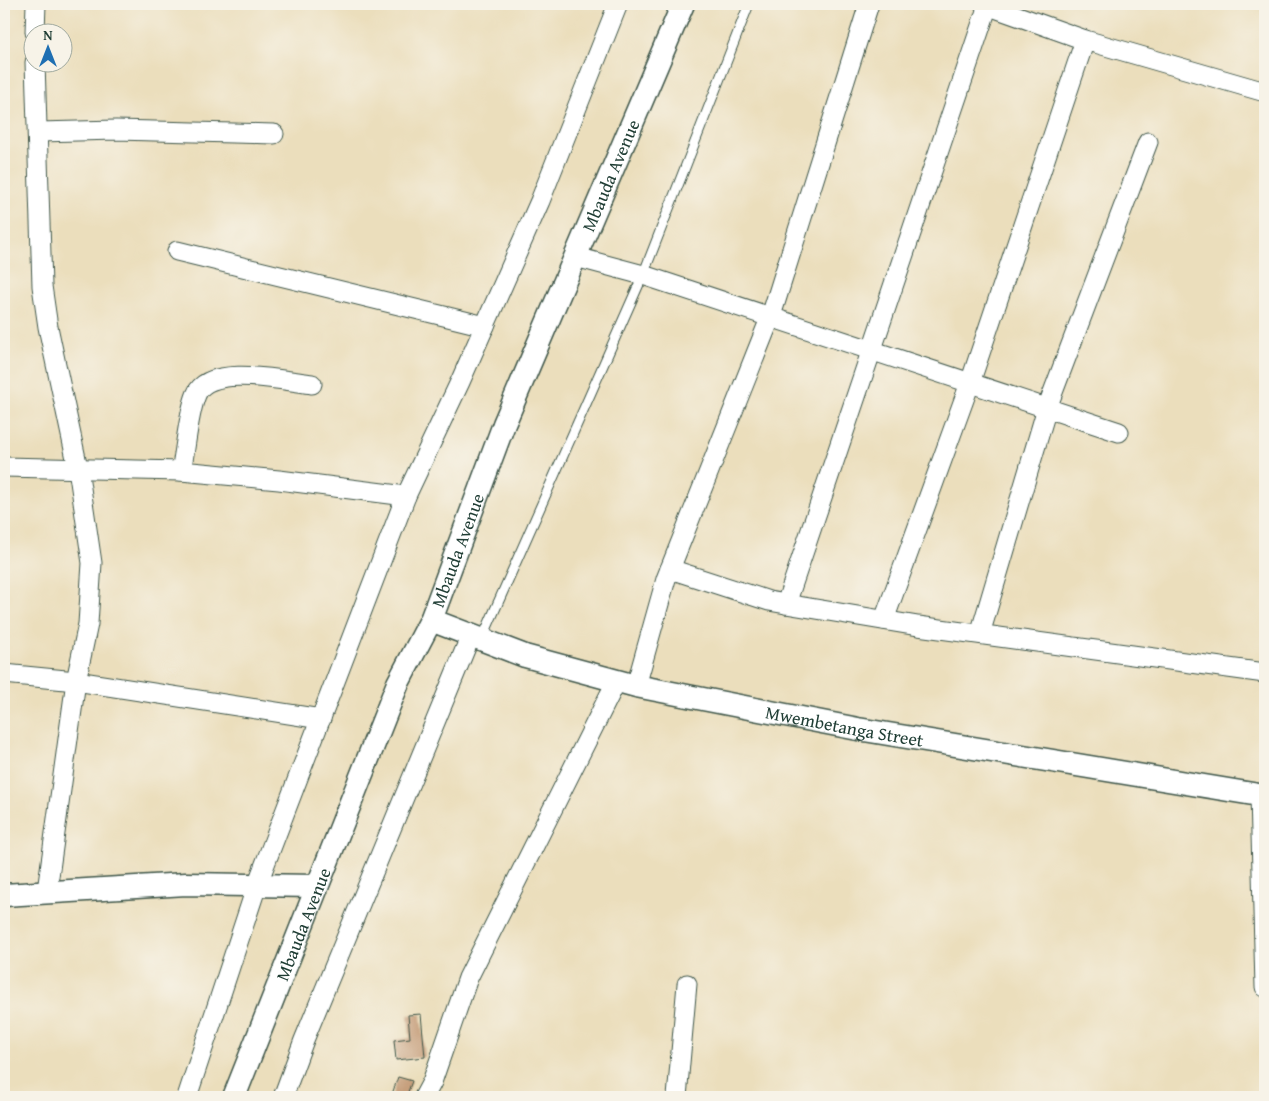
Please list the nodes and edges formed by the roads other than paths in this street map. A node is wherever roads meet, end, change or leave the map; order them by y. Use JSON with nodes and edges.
{"nodes":[{"id":1,"x":36,"y":4,"type":"edge"},
{"id":2,"x":618,"y":4,"type":"edge"},
{"id":3,"x":684,"y":4,"type":"edge"},
{"id":4,"x":749,"y":4,"type":"edge"},
{"id":5,"x":869,"y":4,"type":"edge"},
{"id":6,"x":986,"y":4,"type":"edge"},
{"id":7,"x":35,"y":22,"type":"edge"},
{"id":8,"x":1085,"y":40,"type":"junction"},
{"id":9,"x":35,"y":72,"type":"edge"},
{"id":10,"x":1265,"y":92,"type":"edge"},
{"id":11,"x":38,"y":132,"type":"junction"},
{"id":12,"x":274,"y":134,"type":"dead end"},
{"id":13,"x":1148,"y":142,"type":"dead end"},
{"id":14,"x":177,"y":252,"type":"dead end"},
{"id":15,"x":576,"y":257,"type":"junction"},
{"id":16,"x":643,"y":275,"type":"junction"},
{"id":17,"x":771,"y":316,"type":"junction"},
{"id":18,"x":485,"y":326,"type":"junction"},
{"id":19,"x":870,"y":350,"type":"junction"},
{"id":20,"x":970,"y":383,"type":"junction"},
{"id":21,"x":312,"y":384,"type":"dead end"},
{"id":22,"x":1047,"y":408,"type":"junction"},
{"id":23,"x":1119,"y":432,"type":"dead end"},
{"id":24,"x":4,"y":467,"type":"edge"},
{"id":25,"x":78,"y":468,"type":"junction"},
{"id":26,"x":181,"y":471,"type":"junction"},
{"id":27,"x":406,"y":496,"type":"junction"},
{"id":28,"x":670,"y":569,"type":"junction"},
{"id":29,"x":786,"y":604,"type":"junction"},
{"id":30,"x":431,"y":620,"type":"junction"},
{"id":31,"x":884,"y":620,"type":"junction"},
{"id":32,"x":980,"y":634,"type":"junction"},
{"id":33,"x":476,"y":637,"type":"junction"},
{"id":34,"x":4,"y":674,"type":"edge"},
{"id":35,"x":1265,"y":674,"type":"edge"},
{"id":36,"x":76,"y":681,"type":"junction"},
{"id":37,"x":626,"y":684,"type":"junction"},
{"id":38,"x":321,"y":719,"type":"junction"},
{"id":39,"x":1262,"y":796,"type":"edge"},
{"id":40,"x":257,"y":885,"type":"junction"},
{"id":41,"x":316,"y":886,"type":"junction"},
{"id":42,"x":47,"y":891,"type":"junction"},
{"id":43,"x":4,"y":895,"type":"edge"},
{"id":44,"x":687,"y":984,"type":"dead end"},
{"id":45,"x":1265,"y":987,"type":"edge"},
{"id":46,"x":188,"y":1097,"type":"edge"},
{"id":47,"x":234,"y":1097,"type":"edge"},
{"id":48,"x":284,"y":1097,"type":"edge"},
{"id":49,"x":424,"y":1097,"type":"edge"},
{"id":50,"x":676,"y":1097,"type":"edge"}],
"edges":[{"from":1,"to":7,"type":"street"},
{"from":2,"to":18,"type":"street"},
{"from":3,"to":15,"type":"street","name":"Mbauda Avenue"},
{"from":4,"to":16,"type":"lane"},
{"from":5,"to":17,"type":"street"},
{"from":6,"to":8,"type":"street"},
{"from":6,"to":19,"type":"street"},
{"from":8,"to":10,"type":"street"},
{"from":8,"to":20,"type":"street"},
{"from":9,"to":11,"type":"street"},
{"from":11,"to":12,"type":"street"},
{"from":11,"to":25,"type":"street"},
{"from":13,"to":22,"type":"street"},
{"from":14,"to":18,"type":"street"},
{"from":15,"to":16,"type":"street"},
{"from":15,"to":30,"type":"street","name":"Mbauda Avenue"},
{"from":16,"to":17,"type":"street"},
{"from":16,"to":33,"type":"lane"},
{"from":17,"to":19,"type":"street"},
{"from":17,"to":28,"type":"street"},
{"from":18,"to":27,"type":"street"},
{"from":19,"to":20,"type":"street"},
{"from":19,"to":29,"type":"street"},
{"from":20,"to":22,"type":"street"},
{"from":20,"to":31,"type":"street"},
{"from":21,"to":26,"type":"street"},
{"from":22,"to":23,"type":"street"},
{"from":22,"to":32,"type":"street"},
{"from":24,"to":25,"type":"street"},
{"from":25,"to":26,"type":"street"},
{"from":25,"to":36,"type":"street"},
{"from":26,"to":27,"type":"street"},
{"from":27,"to":38,"type":"street"},
{"from":28,"to":29,"type":"street"},
{"from":28,"to":37,"type":"street"},
{"from":29,"to":31,"type":"street"},
{"from":30,"to":33,"type":"street","name":"Mwembetanga Street"},
{"from":30,"to":41,"type":"street","name":"Mbauda Avenue"},
{"from":31,"to":32,"type":"street"},
{"from":32,"to":35,"type":"street"},
{"from":33,"to":37,"type":"street","name":"Mwembetanga Street"},
{"from":33,"to":48,"type":"street"},
{"from":34,"to":36,"type":"street"},
{"from":36,"to":38,"type":"street"},
{"from":36,"to":42,"type":"street"},
{"from":37,"to":39,"type":"street","name":"Mwembetanga Street"},
{"from":37,"to":49,"type":"street"},
{"from":38,"to":40,"type":"street"},
{"from":39,"to":45,"type":"street"},
{"from":40,"to":41,"type":"street"},
{"from":40,"to":42,"type":"street"},
{"from":40,"to":46,"type":"street"},
{"from":41,"to":47,"type":"street","name":"Mbauda Avenue"},
{"from":42,"to":43,"type":"street"},
{"from":44,"to":50,"type":"street"}]}
